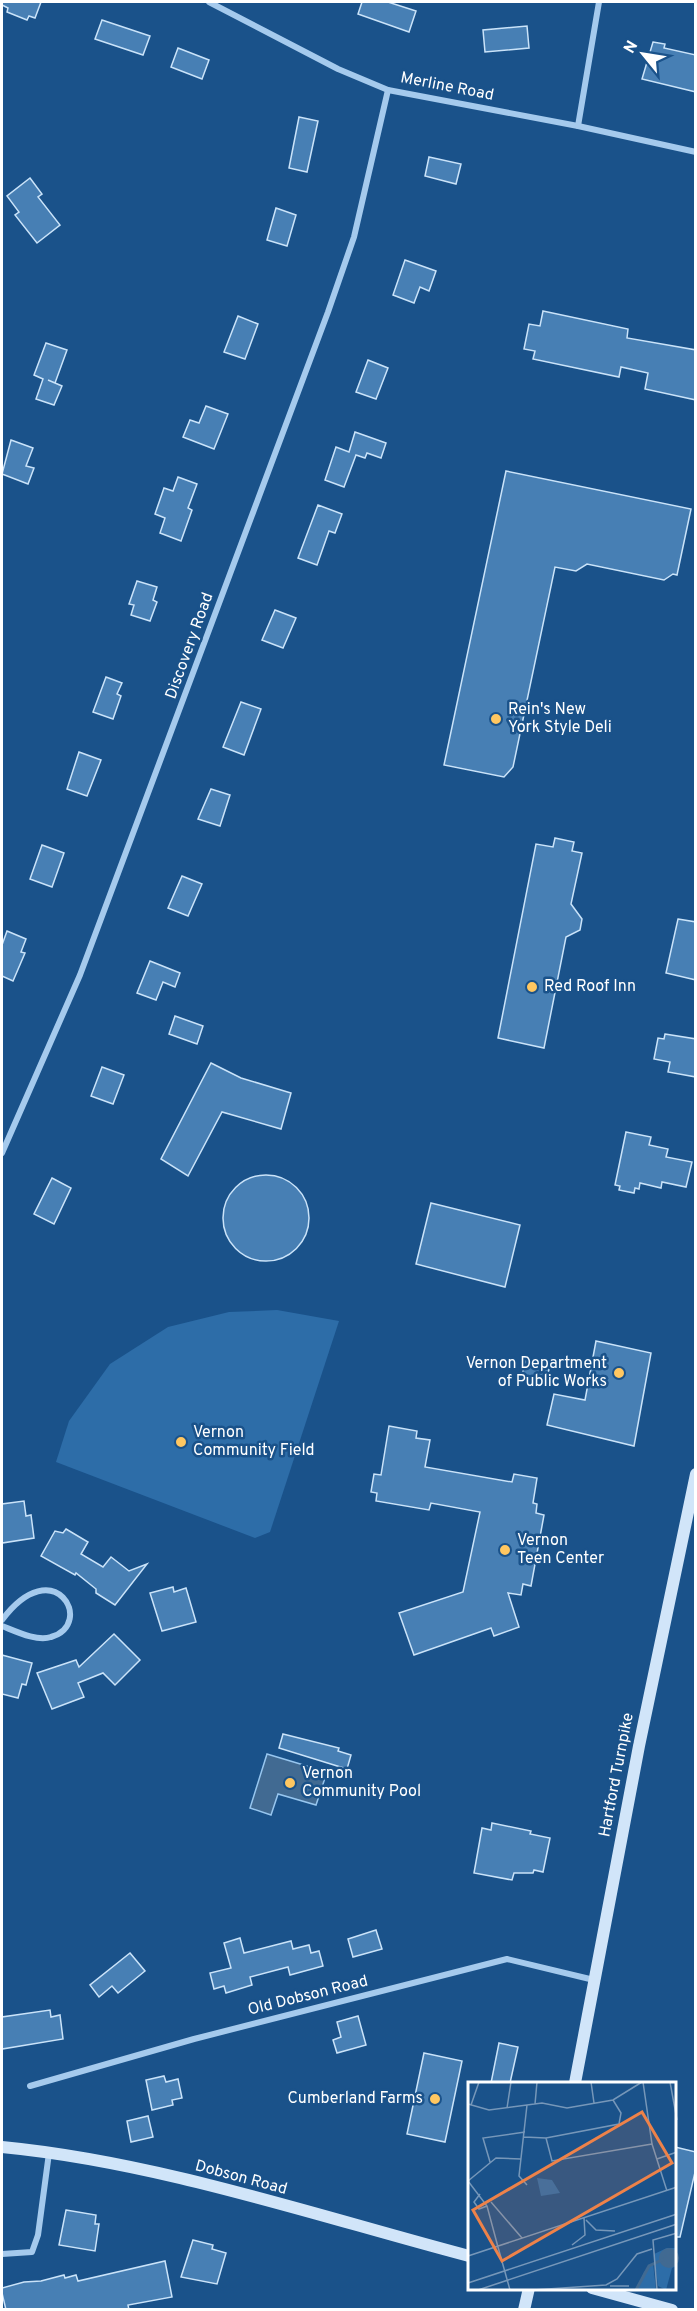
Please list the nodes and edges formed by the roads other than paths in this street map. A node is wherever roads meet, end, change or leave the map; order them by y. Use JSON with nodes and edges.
{"nodes":[{"id":1,"x":209,"y":2,"type":"edge"},
{"id":2,"x":599,"y":2,"type":"edge"},
{"id":3,"x":388,"y":90,"type":"junction"},
{"id":4,"x":578,"y":126,"type":"junction"},
{"id":5,"x":696,"y":152,"type":"edge"},
{"id":6,"x":2,"y":1153,"type":"edge"},
{"id":7,"x":696,"y":1474,"type":"edge"},
{"id":8,"x":2,"y":1620,"type":"edge"},
{"id":9,"x":2,"y":1626,"type":"edge"},
{"id":10,"x":594,"y":1980,"type":"junction"},
{"id":11,"x":575,"y":2082,"type":"edge"},
{"id":12,"x":30,"y":2086,"type":"dead end"},
{"id":13,"x":2,"y":2148,"type":"edge"},
{"id":14,"x":49,"y":2152,"type":"junction"},
{"id":15,"x":2,"y":2254,"type":"edge"},
{"id":16,"x":468,"y":2256,"type":"edge"},
{"id":17,"x":529,"y":2290,"type":"edge"},
{"id":18,"x":596,"y":2290,"type":"edge"},
{"id":19,"x":524,"y":2310,"type":"edge"},
{"id":20,"x":672,"y":2310,"type":"edge"}],
"edges":[{"from":1,"to":3,"type":"street","name":"Merline Road"},
{"from":2,"to":4,"type":"street"},
{"from":3,"to":4,"type":"street","name":"Merline Road"},
{"from":3,"to":6,"type":"street","name":"Discovery Road"},
{"from":4,"to":5,"type":"street","name":"Merline Road"},
{"from":7,"to":10,"type":"main road","name":"Hartford Turnpike"},
{"from":8,"to":9,"type":"street"},
{"from":10,"to":11,"type":"main road","name":"Hartford Turnpike"},
{"from":10,"to":12,"type":"street","name":"Old Dobson Road"},
{"from":13,"to":14,"type":"main road","name":"Dobson Road"},
{"from":14,"to":15,"type":"street"},
{"from":14,"to":16,"type":"main road","name":"Dobson Road"},
{"from":17,"to":19,"type":"main road"},
{"from":18,"to":20,"type":"main road"}]}
